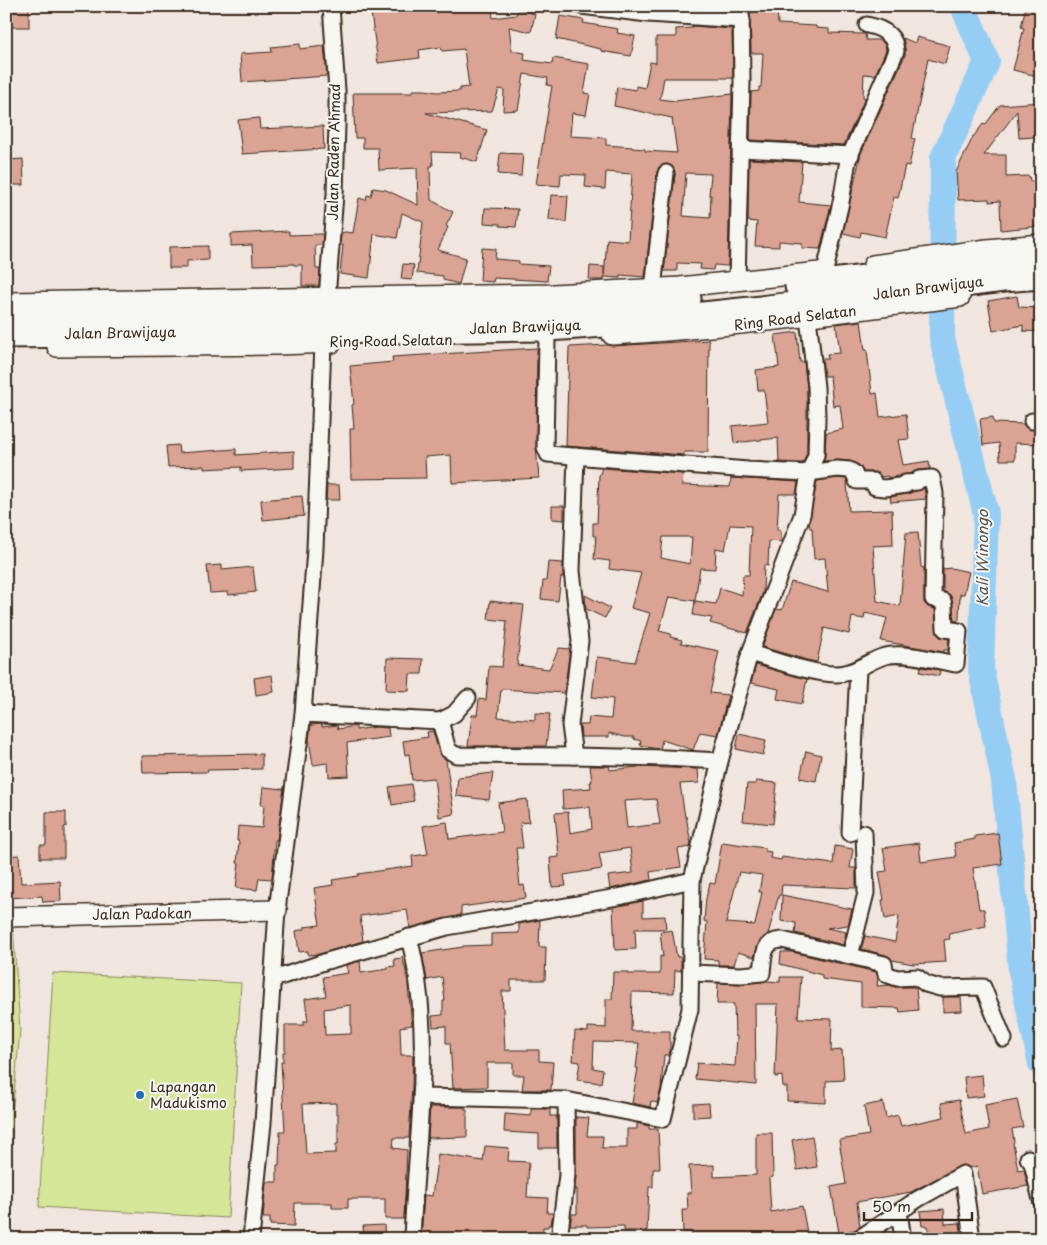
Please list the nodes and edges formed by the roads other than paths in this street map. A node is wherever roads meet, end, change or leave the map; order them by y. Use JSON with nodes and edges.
{"nodes":[{"id":1,"x":331,"y":6,"type":"edge"},
{"id":2,"x":581,"y":6,"type":"edge"},
{"id":3,"x":742,"y":13,"type":"edge"},
{"id":4,"x":866,"y":25,"type":"dead end"},
{"id":5,"x":741,"y":149,"type":"junction"},
{"id":6,"x":851,"y":155,"type":"junction"},
{"id":7,"x":666,"y":174,"type":"dead end"},
{"id":8,"x":1041,"y":244,"type":"edge"},
{"id":9,"x":1041,"y":257,"type":"edge"},
{"id":10,"x":997,"y":270,"type":"junction"},
{"id":11,"x":825,"y":271,"type":"junction"},
{"id":12,"x":1041,"y":276,"type":"edge"},
{"id":13,"x":737,"y":280,"type":"junction"},
{"id":14,"x":861,"y":288,"type":"junction"},
{"id":15,"x":1041,"y":288,"type":"edge"},
{"id":16,"x":653,"y":289,"type":"junction"},
{"id":17,"x":327,"y":298,"type":"junction"},
{"id":18,"x":6,"y":302,"type":"edge"},
{"id":19,"x":6,"y":315,"type":"edge"},
{"id":20,"x":808,"y":318,"type":"junction"},
{"id":21,"x":6,"y":335,"type":"edge"},
{"id":22,"x":277,"y":338,"type":"junction"},
{"id":23,"x":547,"y":339,"type":"junction"},
{"id":24,"x":323,"y":343,"type":"junction"},
{"id":25,"x":6,"y":347,"type":"edge"},
{"id":26,"x":576,"y":456,"type":"junction"},
{"id":27,"x":809,"y":473,"type":"junction"},
{"id":28,"x":750,"y":653,"type":"junction"},
{"id":29,"x":858,"y":669,"type":"junction"},
{"id":30,"x":468,"y":698,"type":"dead end"},
{"id":31,"x":303,"y":714,"type":"junction"},
{"id":32,"x":440,"y":721,"type":"junction"},
{"id":33,"x":574,"y":756,"type":"junction"},
{"id":34,"x":720,"y":761,"type":"junction"},
{"id":35,"x":692,"y":880,"type":"junction"},
{"id":36,"x":277,"y":910,"type":"junction"},
{"id":37,"x":6,"y":917,"type":"edge"},
{"id":38,"x":409,"y":937,"type":"junction"},
{"id":39,"x":850,"y":956,"type":"junction"},
{"id":40,"x":691,"y":973,"type":"junction"},
{"id":41,"x":274,"y":978,"type":"junction"},
{"id":42,"x":1004,"y":1039,"type":"dead end"},
{"id":43,"x":422,"y":1097,"type":"junction"},
{"id":44,"x":566,"y":1100,"type":"junction"},
{"id":45,"x":1028,"y":1158,"type":"dead end"},
{"id":46,"x":1041,"y":1200,"type":"edge"},
{"id":47,"x":899,"y":1212,"type":"junction"},
{"id":48,"x":251,"y":1239,"type":"edge"},
{"id":49,"x":412,"y":1239,"type":"edge"},
{"id":50,"x":559,"y":1239,"type":"edge"},
{"id":51,"x":858,"y":1239,"type":"edge"},
{"id":52,"x":903,"y":1239,"type":"edge"},
{"id":53,"x":972,"y":1239,"type":"edge"}],
"edges":[{"from":1,"to":17,"type":"street","name":"Jalan Raden Ahmad"},
{"from":2,"to":3,"type":"street"},
{"from":3,"to":5,"type":"street"},
{"from":4,"to":6,"type":"street"},
{"from":5,"to":6,"type":"street"},
{"from":5,"to":13,"type":"street"},
{"from":6,"to":11,"type":"street"},
{"from":7,"to":16,"type":"street"},
{"from":8,"to":10,"type":"street"},
{"from":9,"to":10,"type":"highway","name":"Jalan Brawijaya"},
{"from":10,"to":12,"type":"highway","name":"Jalan Brawijaya"},
{"from":10,"to":14,"type":"highway","name":"Jalan Brawijaya"},
{"from":10,"to":14,"type":"street"},
{"from":10,"to":15,"type":"street"},
{"from":11,"to":13,"type":"street"},
{"from":11,"to":14,"type":"street"},
{"from":13,"to":16,"type":"street"},
{"from":14,"to":19,"type":"highway","name":"Jalan Brawijaya"},
{"from":14,"to":20,"type":"street","name":"Ring Road Selatan"},
{"from":14,"to":22,"type":"highway","name":"Jalan Brawijaya"},
{"from":16,"to":17,"type":"street"},
{"from":17,"to":18,"type":"street"},
{"from":20,"to":23,"type":"street","name":"Ring Road Selatan"},
{"from":20,"to":27,"type":"street"},
{"from":21,"to":22,"type":"highway","name":"Jalan Brawijaya"},
{"from":22,"to":24,"type":"street","name":"Ring Road Selatan"},
{"from":22,"to":25,"type":"street","name":"Ring Road Selatan"},
{"from":23,"to":24,"type":"street","name":"Ring Road Selatan"},
{"from":23,"to":26,"type":"street"},
{"from":24,"to":31,"type":"street"},
{"from":26,"to":27,"type":"street"},
{"from":26,"to":33,"type":"street"},
{"from":27,"to":28,"type":"street"},
{"from":27,"to":29,"type":"street"},
{"from":28,"to":29,"type":"street"},
{"from":28,"to":34,"type":"street"},
{"from":29,"to":39,"type":"street"},
{"from":30,"to":32,"type":"street"},
{"from":31,"to":32,"type":"street"},
{"from":31,"to":36,"type":"street"},
{"from":32,"to":33,"type":"street"},
{"from":33,"to":34,"type":"street"},
{"from":34,"to":35,"type":"street"},
{"from":35,"to":38,"type":"street"},
{"from":35,"to":40,"type":"street"},
{"from":36,"to":37,"type":"street","name":"Jalan Padokan"},
{"from":36,"to":41,"type":"street"},
{"from":38,"to":41,"type":"street"},
{"from":38,"to":43,"type":"street"},
{"from":39,"to":40,"type":"street"},
{"from":39,"to":42,"type":"street"},
{"from":40,"to":44,"type":"street"},
{"from":41,"to":48,"type":"street"},
{"from":43,"to":44,"type":"street"},
{"from":43,"to":49,"type":"street"},
{"from":44,"to":50,"type":"street"},
{"from":45,"to":46,"type":"street"},
{"from":47,"to":51,"type":"street"},
{"from":47,"to":52,"type":"street"},
{"from":47,"to":53,"type":"street"}]}
